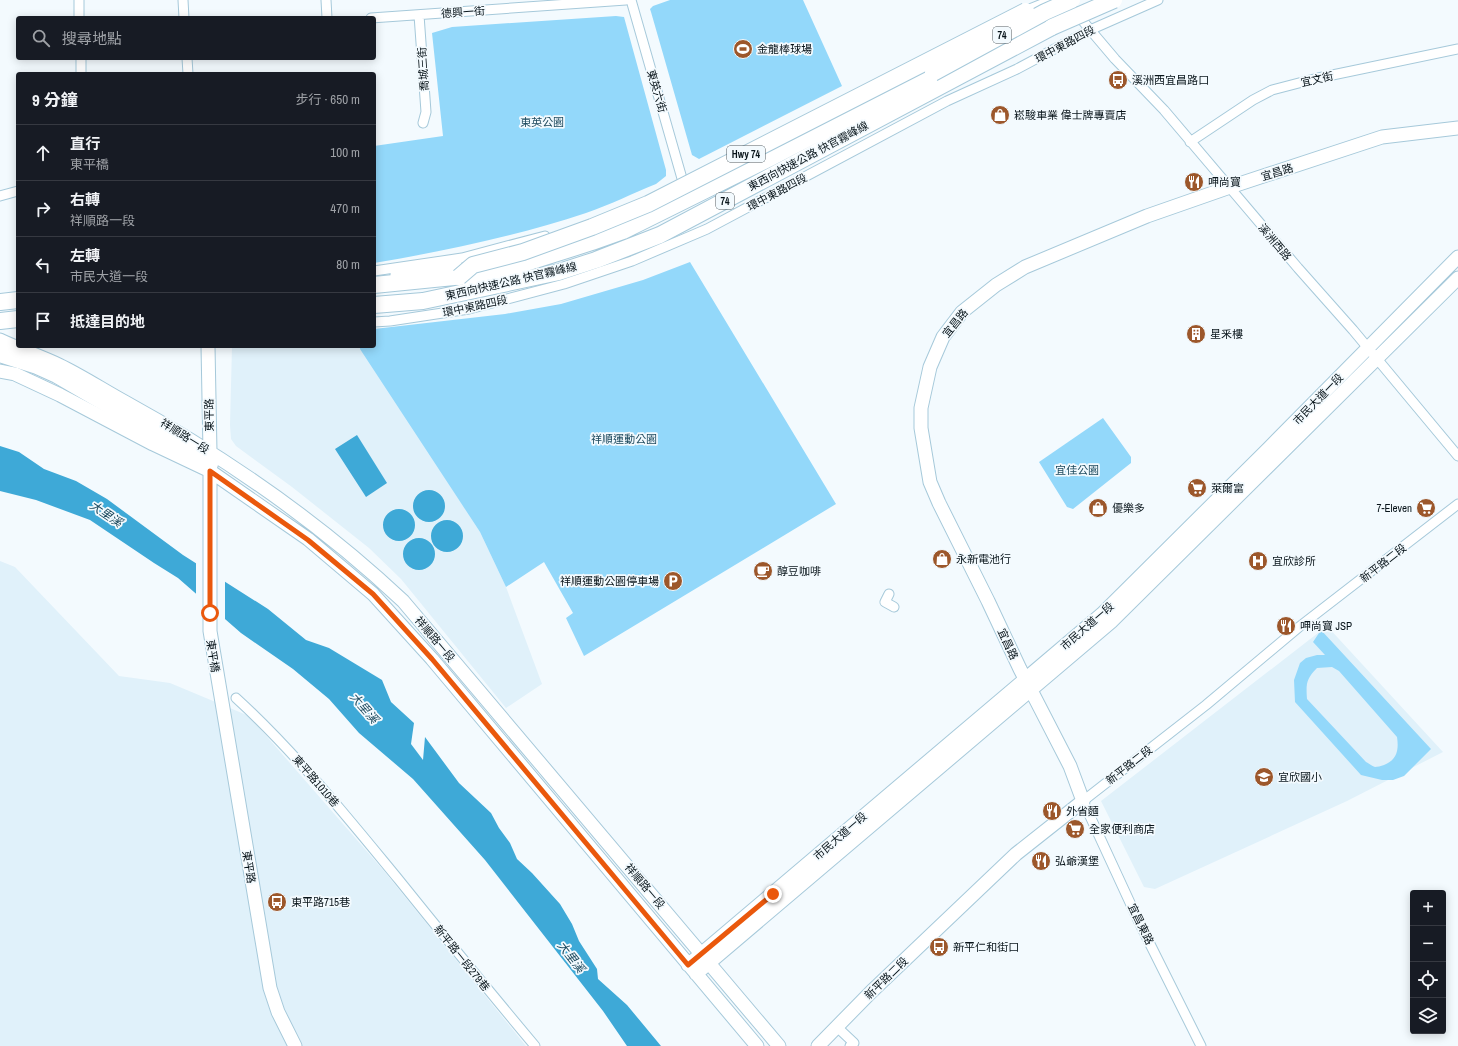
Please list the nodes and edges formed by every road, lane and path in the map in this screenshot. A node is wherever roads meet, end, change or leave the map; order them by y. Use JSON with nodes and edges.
{"nodes":[{"id":1,"x":79,"y":0,"type":"edge"},
{"id":2,"x":183,"y":0,"type":"edge"},
{"id":3,"x":326,"y":0,"type":"edge"},
{"id":4,"x":626,"y":0,"type":"edge"},
{"id":5,"x":631,"y":0,"type":"edge"},
{"id":6,"x":1052,"y":0,"type":"edge"},
{"id":7,"x":1065,"y":0,"type":"edge"},
{"id":8,"x":1072,"y":0,"type":"edge"},
{"id":9,"x":1114,"y":0,"type":"edge"},
{"id":10,"x":1158,"y":0,"type":"edge"},
{"id":11,"x":1026,"y":11,"type":"junction"},
{"id":12,"x":419,"y":15,"type":"junction"},
{"id":13,"x":79,"y":16,"type":"edge"},
{"id":14,"x":184,"y":16,"type":"edge"},
{"id":15,"x":327,"y":16,"type":"edge"},
{"id":16,"x":376,"y":18,"type":"edge"},
{"id":17,"x":1090,"y":30,"type":"junction"},
{"id":18,"x":1458,"y":49,"type":"edge"},
{"id":19,"x":81,"y":60,"type":"edge"},
{"id":20,"x":187,"y":60,"type":"edge"},
{"id":21,"x":81,"y":72,"type":"edge"},
{"id":22,"x":188,"y":72,"type":"edge"},
{"id":23,"x":423,"y":123,"type":"dead end"},
{"id":24,"x":1458,"y":128,"type":"edge"},
{"id":25,"x":1190,"y":142,"type":"junction"},
{"id":26,"x":683,"y":182,"type":"junction"},
{"id":27,"x":1230,"y":187,"type":"junction"},
{"id":28,"x":16,"y":192,"type":"edge"},
{"id":29,"x":0,"y":196,"type":"edge"},
{"id":30,"x":1458,"y":257,"type":"edge"},
{"id":31,"x":376,"y":270,"type":"edge"},
{"id":32,"x":459,"y":277,"type":"junction"},
{"id":33,"x":376,"y":278,"type":"edge"},
{"id":34,"x":1458,"y":278,"type":"edge"},
{"id":35,"x":376,"y":285,"type":"edge"},
{"id":36,"x":376,"y":305,"type":"edge"},
{"id":37,"x":16,"y":319,"type":"edge"},
{"id":38,"x":0,"y":321,"type":"edge"},
{"id":39,"x":376,"y":322,"type":"edge"},
{"id":40,"x":0,"y":340,"type":"edge"},
{"id":41,"x":16,"y":347,"type":"edge"},
{"id":42,"x":18,"y":348,"type":"edge"},
{"id":43,"x":208,"y":348,"type":"edge"},
{"id":44,"x":1367,"y":348,"type":"junction"},
{"id":45,"x":0,"y":354,"type":"edge"},
{"id":46,"x":1376,"y":358,"type":"junction"},
{"id":47,"x":0,"y":371,"type":"edge"},
{"id":48,"x":1458,"y":456,"type":"edge"},
{"id":49,"x":210,"y":462,"type":"junction"},
{"id":50,"x":210,"y":484,"type":"joint"},
{"id":51,"x":1458,"y":504,"type":"edge"},
{"id":52,"x":889,"y":594,"type":"dead end"},
{"id":53,"x":894,"y":607,"type":"dead end"},
{"id":54,"x":217,"y":683,"type":"joint"},
{"id":55,"x":1028,"y":685,"type":"junction"},
{"id":56,"x":236,"y":698,"type":"dead end"},
{"id":57,"x":1083,"y":801,"type":"junction"},
{"id":58,"x":390,"y":869,"type":"joint"},
{"id":59,"x":705,"y":958,"type":"junction"},
{"id":60,"x":692,"y":969,"type":"junction"},
{"id":61,"x":837,"y":1027,"type":"junction"},
{"id":62,"x":295,"y":1046,"type":"edge"},
{"id":63,"x":534,"y":1046,"type":"edge"},
{"id":64,"x":757,"y":1046,"type":"edge"},
{"id":65,"x":779,"y":1046,"type":"edge"},
{"id":66,"x":818,"y":1046,"type":"edge"},
{"id":67,"x":850,"y":1046,"type":"edge"},
{"id":68,"x":1201,"y":1046,"type":"edge"}],
"edges":[{"from":1,"to":13,"type":"street"},
{"from":2,"to":14,"type":"street"},
{"from":3,"to":15,"type":"street"},
{"from":4,"to":12,"type":"street","name":"德興一街"},
{"from":5,"to":26,"type":"street","name":"東英六街"},
{"from":6,"to":11,"type":"street"},
{"from":7,"to":17,"type":"street","name":"溪洲西路"},
{"from":8,"to":32,"type":"highway","name":"東西向快速公路 快官霧峰線","number":"74","bridge":true},
{"from":9,"to":36,"type":"highway","name":"東西向快速公路 快官霧峰線","number":"74","bridge":true},
{"from":10,"to":17,"type":"street","name":"環中東路四段"},
{"from":11,"to":26,"type":"street"},
{"from":11,"to":32,"type":"highway","number":"Hwy 74","bridge":true},
{"from":11,"to":33,"type":"street"},
{"from":12,"to":16,"type":"street","name":"德興一街"},
{"from":12,"to":23,"type":"street","name":"喬城三街"},
{"from":17,"to":25,"type":"street","name":"溪洲西路"},
{"from":17,"to":39,"type":"street","name":"環中東路四段"},
{"from":18,"to":25,"type":"street","name":"宜文街"},
{"from":19,"to":21,"type":"street"},
{"from":20,"to":22,"type":"street"},
{"from":24,"to":27,"type":"street","name":"宜昌路"},
{"from":25,"to":27,"type":"street","name":"溪洲西路"},
{"from":26,"to":31,"type":"street"},
{"from":27,"to":44,"type":"street","name":"溪洲西路"},
{"from":27,"to":55,"type":"street","name":"宜昌路"},
{"from":28,"to":29,"type":"street"},
{"from":30,"to":44,"type":"street","name":"市民大道一段"},
{"from":32,"to":35,"type":"highway","name":"東西向快速公路 快官霧峰線","number":"74"},
{"from":34,"to":46,"type":"street","name":"市民大道一段"},
{"from":37,"to":38,"type":"highway"},
{"from":40,"to":41,"type":"street","name":"祥順路一段"},
{"from":42,"to":49,"type":"street","name":"祥順路一段"},
{"from":43,"to":49,"type":"street","name":"東平路"},
{"from":44,"to":46,"type":"street","name":"溪洲西路"},
{"from":44,"to":55,"type":"street","name":"市民大道一段"},
{"from":45,"to":49,"type":"highway"},
{"from":46,"to":48,"type":"street","name":"溪洲西路"},
{"from":46,"to":55,"type":"street","name":"市民大道一段"},
{"from":47,"to":49,"type":"street","name":"祥順路一段"},
{"from":49,"to":50,"type":"street","name":"東平路"},
{"from":49,"to":59,"type":"street","name":"祥順路一段"},
{"from":49,"to":60,"type":"street","name":"祥順路一段"},
{"from":50,"to":54,"type":"street","name":"東平橋"},
{"from":51,"to":57,"type":"street","name":"新平路二段"},
{"from":52,"to":53,"type":"street"},
{"from":54,"to":62,"type":"street","name":"東平路"},
{"from":55,"to":57,"type":"street","name":"宜昌路"},
{"from":55,"to":59,"type":"street","name":"市民大道一段"},
{"from":56,"to":58,"type":"street","name":"東平路1010巷"},
{"from":57,"to":61,"type":"street","name":"新平路二段"},
{"from":57,"to":68,"type":"street","name":"宜昌東路"},
{"from":58,"to":63,"type":"street","name":"新平路一段279巷"},
{"from":59,"to":60,"type":"street","name":"市民大道一段"},
{"from":59,"to":65,"type":"street","name":"祥順路一段"},
{"from":60,"to":64,"type":"street","name":"祥順路一段"},
{"from":61,"to":66,"type":"street","name":"新平路二段"},
{"from":61,"to":67,"type":"street"}]}
